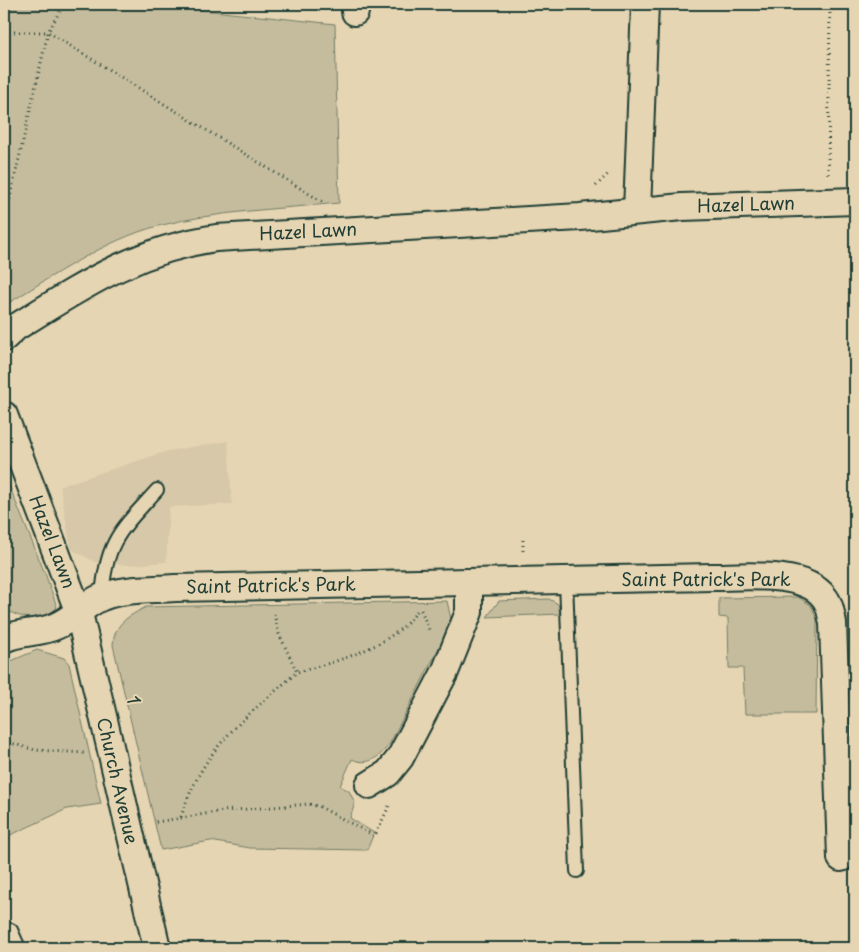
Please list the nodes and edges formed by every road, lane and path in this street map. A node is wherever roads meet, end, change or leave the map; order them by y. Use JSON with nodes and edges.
{"nodes":[{"id":1,"x":64,"y":4,"type":"edge"},
{"id":2,"x":645,"y":4,"type":"edge"},
{"id":3,"x":830,"y":4,"type":"edge"},
{"id":4,"x":4,"y":32,"type":"edge"},
{"id":5,"x":48,"y":32,"type":"junction"},
{"id":6,"x":613,"y":169,"type":"dead end"},
{"id":7,"x":591,"y":190,"type":"dead end"},
{"id":8,"x":855,"y":201,"type":"edge"},
{"id":9,"x":827,"y":202,"type":"junction"},
{"id":10,"x":327,"y":205,"type":"dead end"},
{"id":11,"x":637,"y":211,"type":"junction"},
{"id":12,"x":4,"y":224,"type":"edge"},
{"id":13,"x":4,"y":338,"type":"edge"},
{"id":14,"x":4,"y":415,"type":"edge"},
{"id":15,"x":158,"y":490,"type":"dead end"},
{"id":16,"x":566,"y":581,"type":"junction"},
{"id":17,"x":469,"y":583,"type":"junction"},
{"id":18,"x":431,"y":584,"type":"junction"},
{"id":19,"x":271,"y":586,"type":"junction"},
{"id":20,"x":102,"y":597,"type":"junction"},
{"id":21,"x":79,"y":613,"type":"junction"},
{"id":22,"x":8,"y":632,"type":"edge"},
{"id":23,"x":297,"y":672,"type":"junction"},
{"id":24,"x":4,"y":741,"type":"edge"},
{"id":25,"x":110,"y":753,"type":"junction"},
{"id":26,"x":369,"y":786,"type":"dead end"},
{"id":27,"x":393,"y":798,"type":"dead end"},
{"id":28,"x":181,"y":817,"type":"junction"},
{"id":29,"x":128,"y":824,"type":"junction"},
{"id":30,"x":841,"y":858,"type":"dead end"},
{"id":31,"x":577,"y":871,"type":"dead end"},
{"id":32,"x":11,"y":930,"type":"dead end"},
{"id":33,"x":19,"y":948,"type":"edge"},
{"id":34,"x":155,"y":948,"type":"edge"}],
"edges":[{"from":1,"to":5,"type":"path"},
{"from":2,"to":11,"type":"street"},
{"from":3,"to":9,"type":"path"},
{"from":4,"to":5,"type":"path"},
{"from":5,"to":10,"type":"path"},
{"from":5,"to":12,"type":"path"},
{"from":6,"to":7,"type":"path"},
{"from":8,"to":9,"type":"street","name":"Hazel Lawn"},
{"from":9,"to":11,"type":"street","name":"Hazel Lawn"},
{"from":11,"to":13,"type":"street","name":"Hazel Lawn"},
{"from":14,"to":21,"type":"street","name":"Hazel Lawn"},
{"from":15,"to":20,"type":"lane"},
{"from":16,"to":17,"type":"street","name":"Saint Patrick's Park"},
{"from":16,"to":30,"type":"street","name":"Saint Patrick's Park"},
{"from":16,"to":31,"type":"lane"},
{"from":17,"to":18,"type":"street","name":"Saint Patrick's Park"},
{"from":17,"to":26,"type":"street"},
{"from":18,"to":19,"type":"street","name":"Saint Patrick's Park"},
{"from":18,"to":23,"type":"path"},
{"from":19,"to":20,"type":"street","name":"Saint Patrick's Park"},
{"from":19,"to":23,"type":"path"},
{"from":20,"to":21,"type":"street","name":"Saint Patrick's Park"},
{"from":21,"to":22,"type":"street","name":"Saint Patrick's Park"},
{"from":21,"to":25,"type":"street","name":"Church Avenue"},
{"from":23,"to":28,"type":"path"},
{"from":24,"to":25,"type":"path"},
{"from":25,"to":29,"type":"street","name":"Church Avenue"},
{"from":27,"to":28,"type":"path"},
{"from":28,"to":29,"type":"path"},
{"from":29,"to":34,"type":"street","name":"Church Avenue"},
{"from":32,"to":33,"type":"lane"}]}
